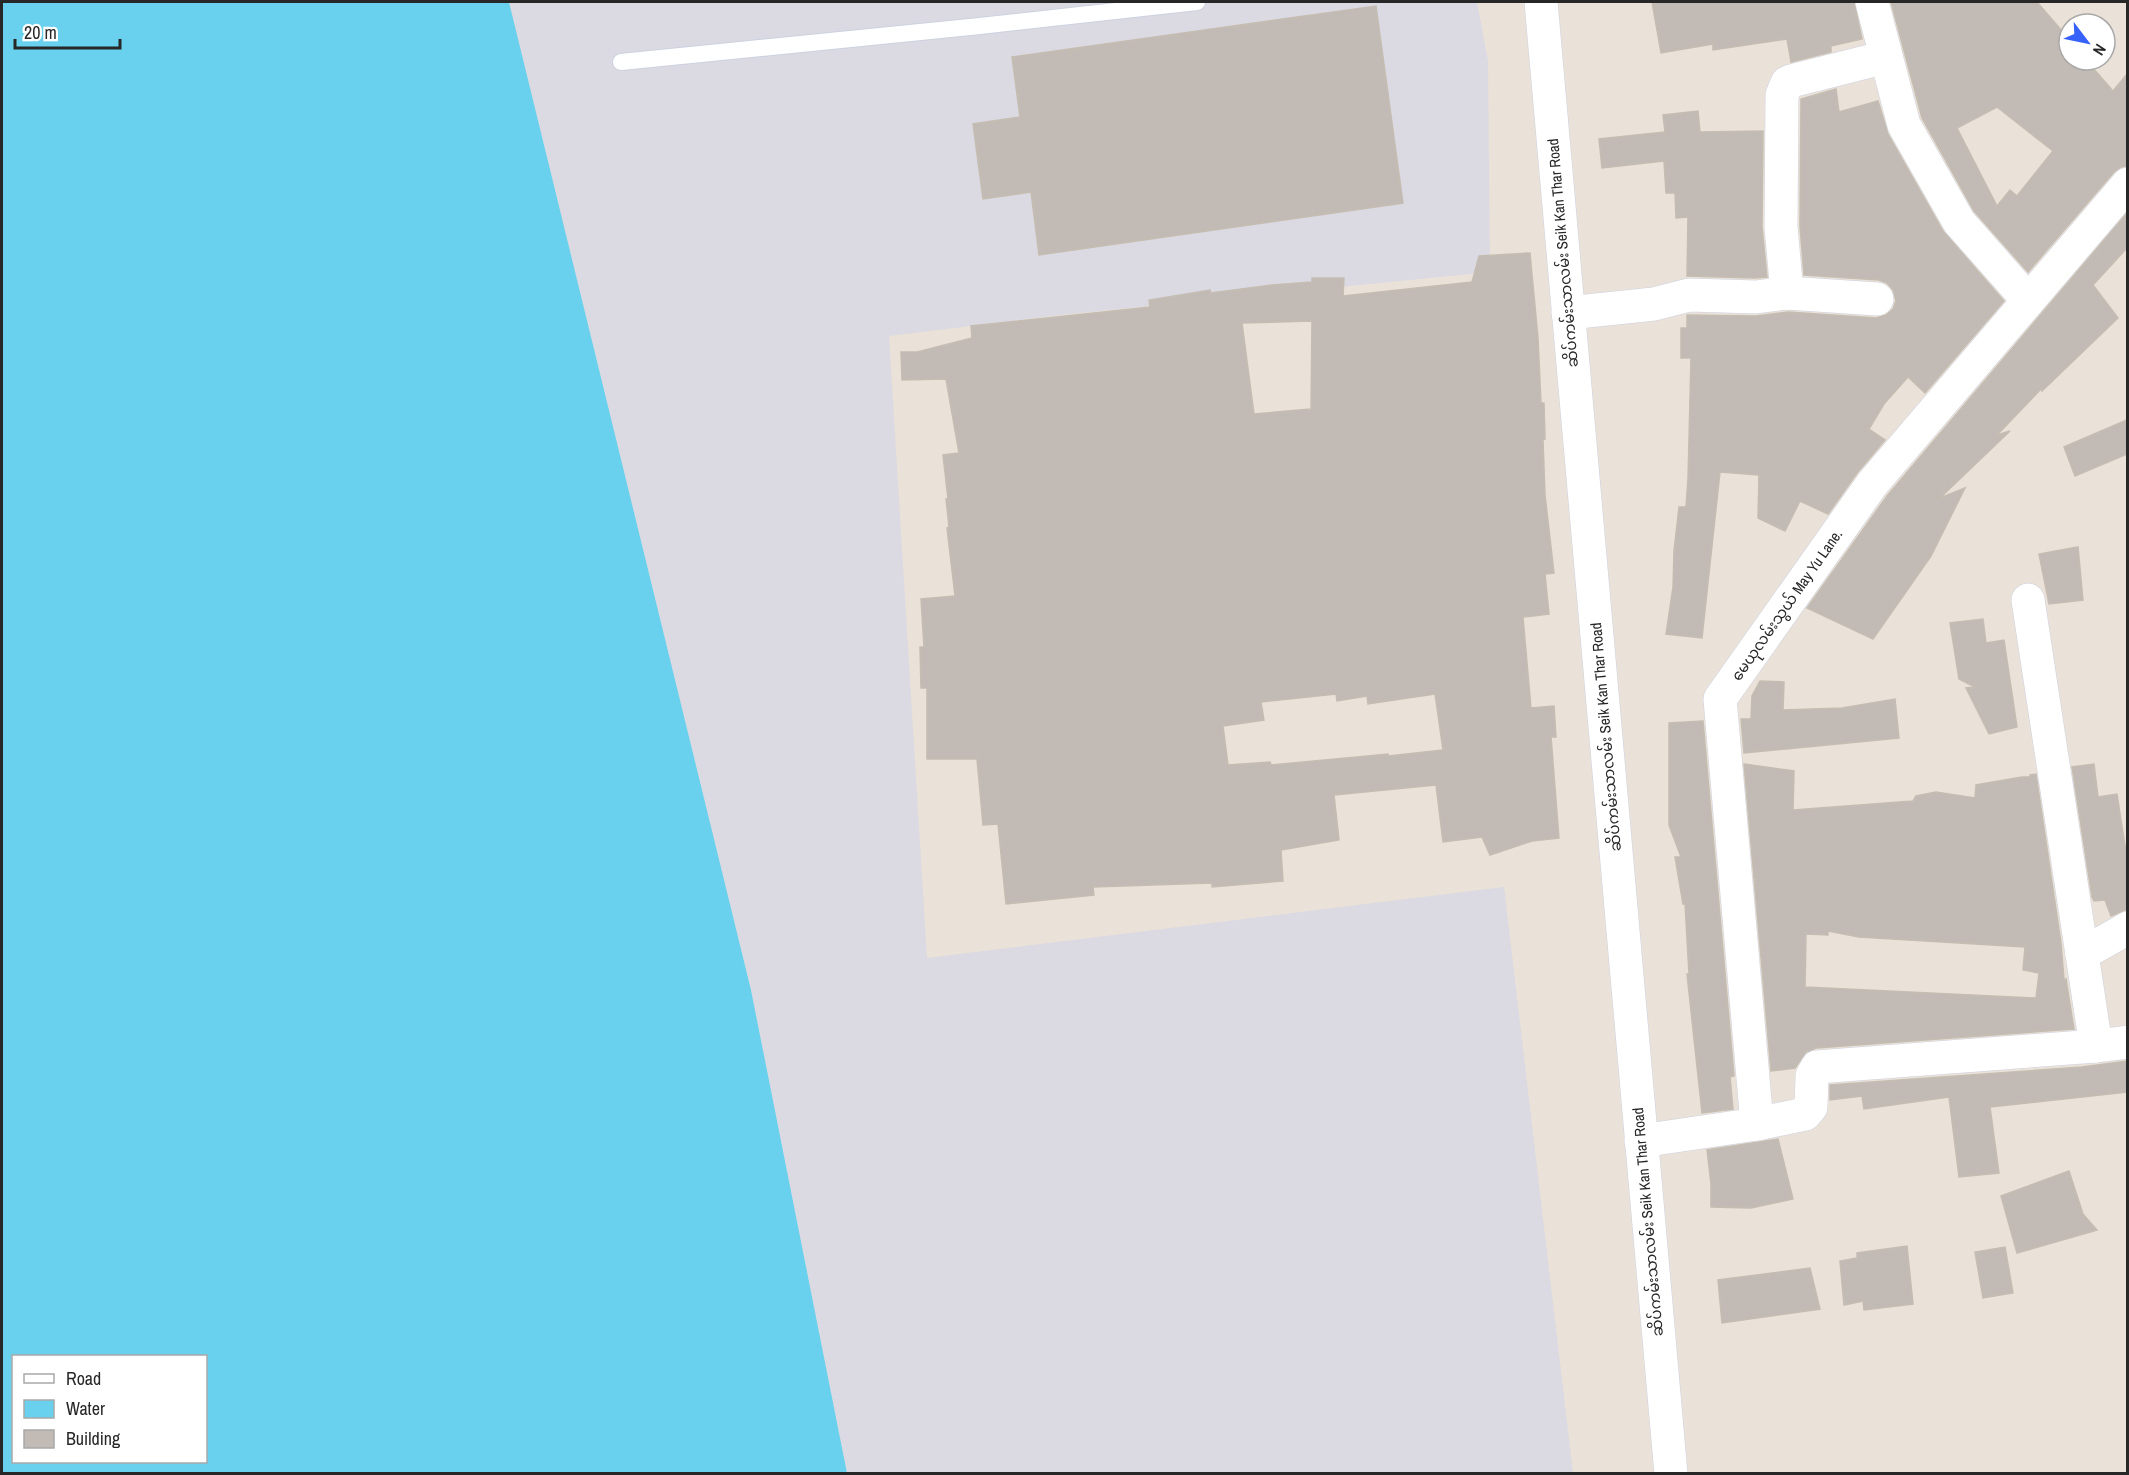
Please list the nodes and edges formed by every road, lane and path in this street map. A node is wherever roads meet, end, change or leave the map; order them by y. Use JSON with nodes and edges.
{"nodes":[{"id":1,"x":1197,"y":2,"type":"edge"},
{"id":2,"x":1541,"y":2,"type":"edge"},
{"id":3,"x":1872,"y":2,"type":"edge"},
{"id":4,"x":1886,"y":57,"type":"junction"},
{"id":5,"x":621,"y":62,"type":"dead end"},
{"id":6,"x":2127,"y":184,"type":"edge"},
{"id":7,"x":1787,"y":293,"type":"junction"},
{"id":8,"x":1877,"y":299,"type":"dead end"},
{"id":9,"x":2028,"y":300,"type":"junction"},
{"id":10,"x":1568,"y":313,"type":"junction"},
{"id":11,"x":2028,"y":600,"type":"dead end"},
{"id":12,"x":2127,"y":928,"type":"edge"},
{"id":13,"x":2082,"y":954,"type":"junction"},
{"id":14,"x":2127,"y":1042,"type":"edge"},
{"id":15,"x":2096,"y":1046,"type":"junction"},
{"id":16,"x":1758,"y":1124,"type":"junction"},
{"id":17,"x":1641,"y":1141,"type":"junction"},
{"id":18,"x":1671,"y":1473,"type":"edge"}],
"edges":[{"from":1,"to":5,"type":"lane"},
{"from":2,"to":10,"type":"street","name":"ဆိပ်ကမ်းသာလမ်း Seik Kan Thar Road"},
{"from":3,"to":4,"type":"street"},
{"from":4,"to":7,"type":"street"},
{"from":4,"to":9,"type":"street"},
{"from":6,"to":9,"type":"street","name":"မေယုလမ်းသွယ် May Yu Lane."},
{"from":7,"to":8,"type":"street"},
{"from":7,"to":10,"type":"street"},
{"from":9,"to":16,"type":"street","name":"မေယုလမ်းသွယ် May Yu Lane."},
{"from":10,"to":17,"type":"street","name":"ဆိပ်ကမ်းသာလမ်း Seik Kan Thar Road"},
{"from":11,"to":13,"type":"street"},
{"from":12,"to":13,"type":"street"},
{"from":13,"to":15,"type":"street"},
{"from":14,"to":15,"type":"street"},
{"from":15,"to":16,"type":"street"},
{"from":16,"to":17,"type":"street"},
{"from":17,"to":18,"type":"street","name":"ဆိပ်ကမ်းသာလမ်း Seik Kan Thar Road"}]}
